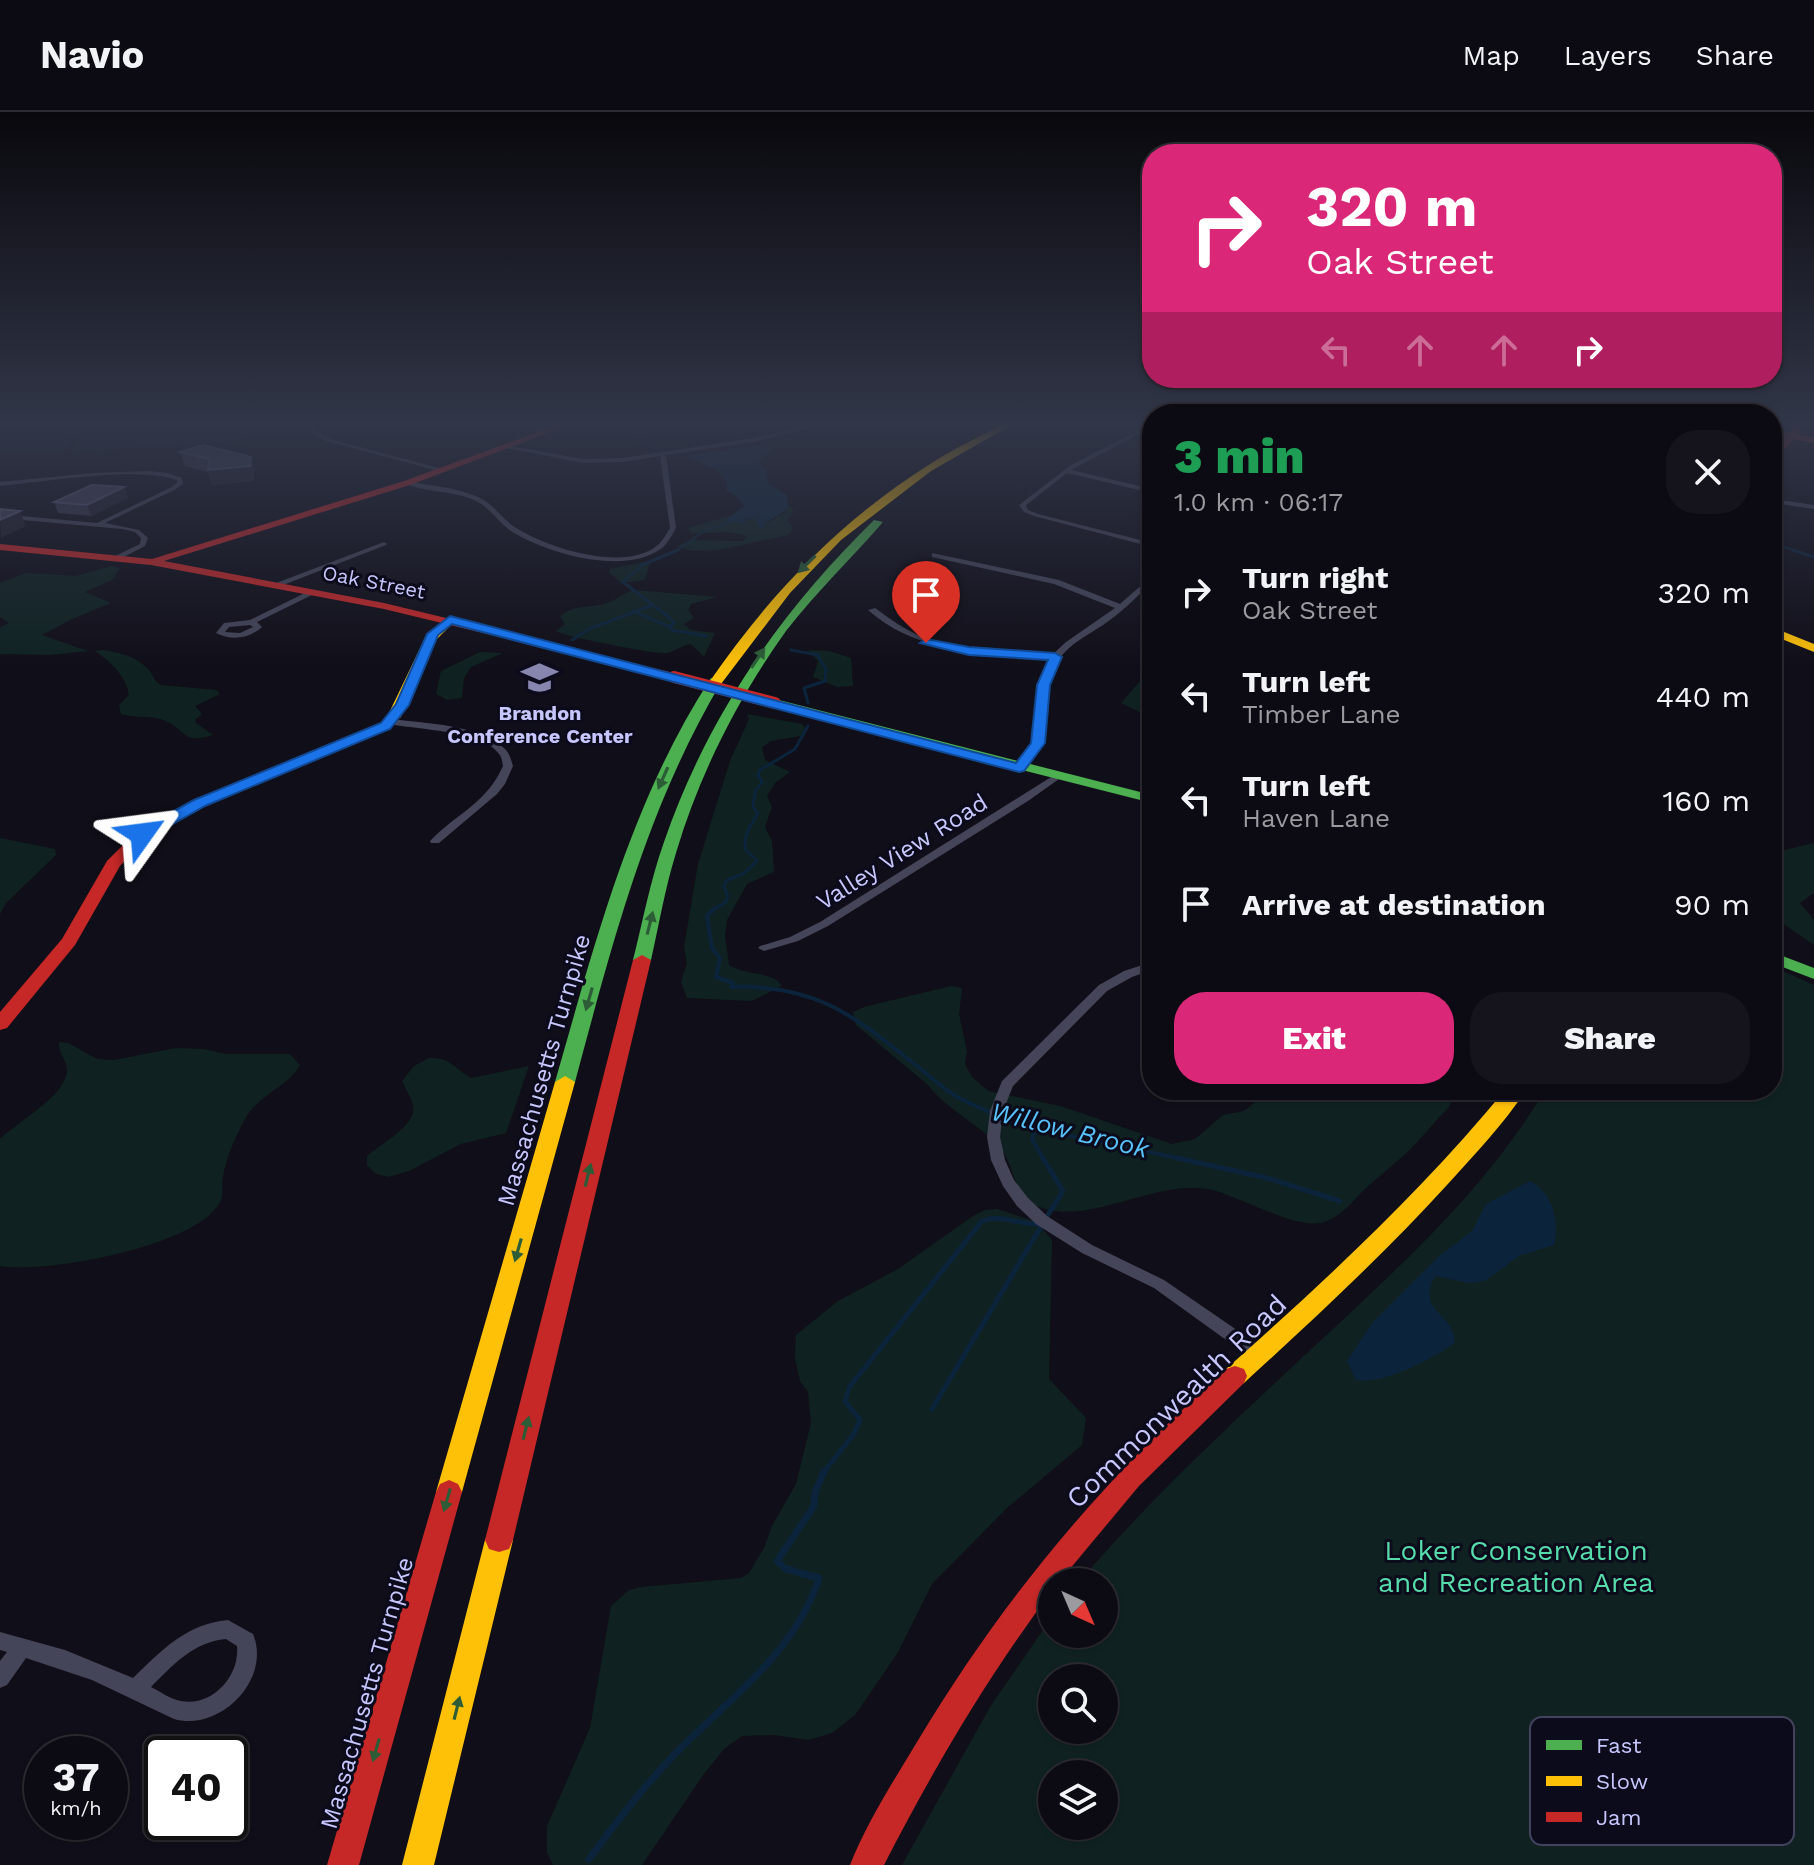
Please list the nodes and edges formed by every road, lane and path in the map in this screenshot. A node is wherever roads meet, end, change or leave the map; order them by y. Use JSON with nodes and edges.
{"nodes":[{"id":1,"x":137,"y":506,"type":"edge"},
{"id":2,"x":333,"y":506,"type":"edge"},
{"id":3,"x":487,"y":506,"type":"edge"},
{"id":4,"x":670,"y":506,"type":"edge"},
{"id":5,"x":875,"y":506,"type":"edge"},
{"id":6,"x":899,"y":506,"type":"edge"},
{"id":7,"x":1022,"y":506,"type":"edge"},
{"id":8,"x":0,"y":516,"type":"edge"},
{"id":9,"x":99,"y":524,"type":"junction"},
{"id":10,"x":1142,"y":542,"type":"edge"},
{"id":11,"x":384,"y":544,"type":"dead end"},
{"id":12,"x":0,"y":547,"type":"edge"},
{"id":13,"x":935,"y":555,"type":"dead end"},
{"id":14,"x":115,"y":558,"type":"junction"},
{"id":15,"x":151,"y":562,"type":"junction"},
{"id":16,"x":275,"y":585,"type":"junction"},
{"id":17,"x":1142,"y":587,"type":"edge"},
{"id":18,"x":314,"y":592,"type":"junction"},
{"id":19,"x":1120,"y":607,"type":"junction"},
{"id":20,"x":872,"y":610,"type":"dead end"},
{"id":21,"x":450,"y":620,"type":"junction"},
{"id":22,"x":252,"y":622,"type":"dead end"},
{"id":23,"x":1782,"y":635,"type":"edge"},
{"id":24,"x":1814,"y":648,"type":"edge"},
{"id":25,"x":1055,"y":657,"type":"junction"},
{"id":26,"x":391,"y":722,"type":"junction"},
{"id":27,"x":1019,"y":768,"type":"junction"},
{"id":28,"x":1056,"y":777,"type":"junction"},
{"id":29,"x":1142,"y":797,"type":"edge"},
{"id":30,"x":435,"y":841,"type":"dead end"},
{"id":31,"x":764,"y":948,"type":"dead end"},
{"id":32,"x":1782,"y":961,"type":"edge"},
{"id":33,"x":1142,"y":969,"type":"edge"},
{"id":34,"x":1814,"y":974,"type":"edge"},
{"id":35,"x":0,"y":1024,"type":"edge"},
{"id":36,"x":1508,"y":1100,"type":"edge"},
{"id":37,"x":1260,"y":1355,"type":"junction"},
{"id":38,"x":0,"y":1641,"type":"edge"},
{"id":39,"x":22,"y":1647,"type":"junction"},
{"id":40,"x":0,"y":1678,"type":"edge"},
{"id":41,"x":135,"y":1689,"type":"junction"},
{"id":42,"x":343,"y":1865,"type":"edge"},
{"id":43,"x":418,"y":1865,"type":"edge"},
{"id":44,"x":866,"y":1865,"type":"edge"}],
"edges":[{"from":1,"to":9,"type":"street"},
{"from":2,"to":15,"type":"main road"},
{"from":3,"to":4,"type":"street"},
{"from":5,"to":42,"type":"main road","name":"Massachusetts Turnpike","one_way":true},
{"from":43,"to":6,"type":"main road","one_way":true},
{"from":7,"to":10,"type":"street"},
{"from":8,"to":9,"type":"street"},
{"from":9,"to":14,"type":"street"},
{"from":11,"to":16,"type":"street"},
{"from":12,"to":14,"type":"main road","name":"Oak Street"},
{"from":13,"to":19,"type":"street"},
{"from":14,"to":15,"type":"main road","name":"Oak Street"},
{"from":15,"to":16,"type":"main road","name":"Oak Street"},
{"from":16,"to":18,"type":"main road","name":"Oak Street"},
{"from":17,"to":19,"type":"street"},
{"from":18,"to":21,"type":"main road","name":"Oak Street"},
{"from":18,"to":22,"type":"street"},
{"from":19,"to":25,"type":"street"},
{"from":20,"to":25,"type":"street"},
{"from":21,"to":26,"type":"main road"},
{"from":21,"to":27,"type":"main road","name":"Oak Street","bridge":true},
{"from":23,"to":24,"type":"main road"},
{"from":25,"to":27,"type":"street"},
{"from":26,"to":30,"type":"street"},
{"from":26,"to":35,"type":"main road"},
{"from":27,"to":28,"type":"main road","name":"Oak Street"},
{"from":28,"to":29,"type":"main road","name":"Oak Street"},
{"from":28,"to":31,"type":"street","name":"Valley View Road"},
{"from":32,"to":34,"type":"main road"},
{"from":33,"to":37,"type":"street"},
{"from":36,"to":37,"type":"main road","name":"Commonwealth Road"},
{"from":37,"to":44,"type":"main road","name":"Commonwealth Road"},
{"from":38,"to":39,"type":"street"},
{"from":39,"to":40,"type":"street"},
{"from":39,"to":41,"type":"street"},
{"from":41,"to":41,"type":"street"}]}
